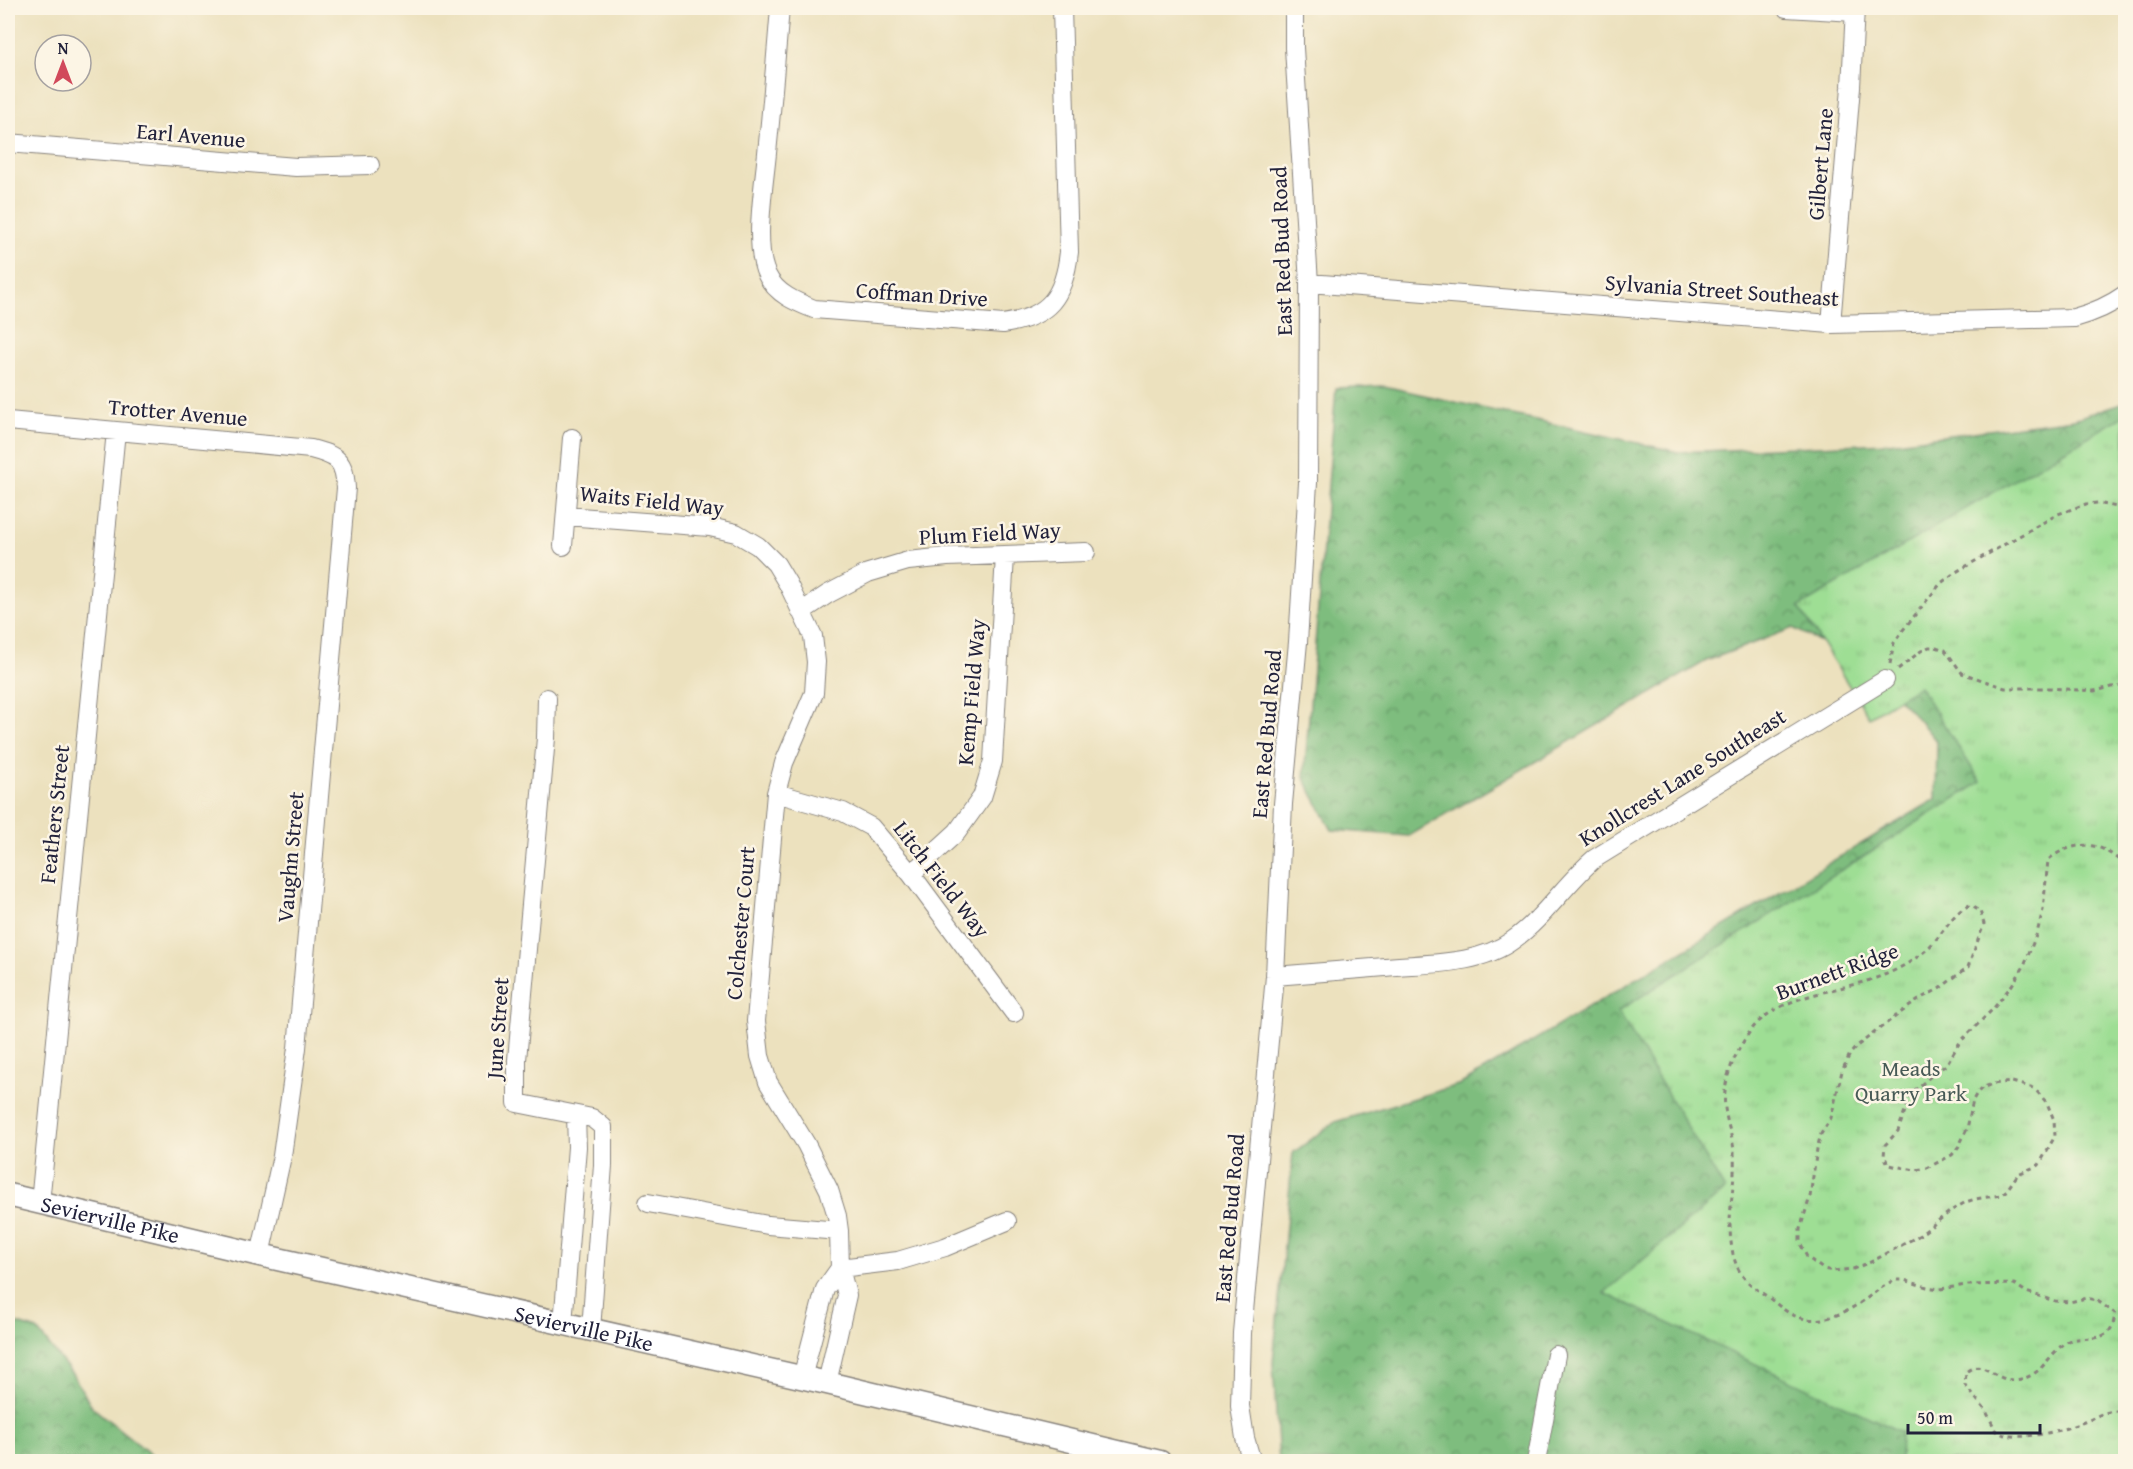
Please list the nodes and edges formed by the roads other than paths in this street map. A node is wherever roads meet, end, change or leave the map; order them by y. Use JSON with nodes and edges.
{"nodes":[{"id":1,"x":780,"y":8,"type":"edge"},
{"id":2,"x":1062,"y":8,"type":"edge"},
{"id":3,"x":1293,"y":8,"type":"edge"},
{"id":4,"x":1786,"y":8,"type":"edge"},
{"id":5,"x":1855,"y":10,"type":"edge"},
{"id":6,"x":8,"y":143,"type":"edge"},
{"id":7,"x":370,"y":165,"type":"dead end"},
{"id":8,"x":1309,"y":283,"type":"junction"},
{"id":9,"x":2126,"y":294,"type":"edge"},
{"id":10,"x":1831,"y":324,"type":"junction"},
{"id":11,"x":8,"y":421,"type":"edge"},
{"id":12,"x":116,"y":431,"type":"junction"},
{"id":13,"x":572,"y":438,"type":"dead end"},
{"id":14,"x":340,"y":462,"type":"joint"},
{"id":15,"x":566,"y":516,"type":"junction"},
{"id":16,"x":563,"y":546,"type":"dead end"},
{"id":17,"x":1086,"y":552,"type":"dead end"},
{"id":18,"x":1005,"y":556,"type":"junction"},
{"id":19,"x":801,"y":612,"type":"junction"},
{"id":20,"x":1885,"y":680,"type":"road end"},
{"id":21,"x":548,"y":698,"type":"dead end"},
{"id":22,"x":776,"y":793,"type":"junction"},
{"id":23,"x":911,"y":874,"type":"junction"},
{"id":24,"x":1275,"y":976,"type":"junction"},
{"id":25,"x":1014,"y":1013,"type":"dead end"},
{"id":26,"x":576,"y":1116,"type":"junction"},
{"id":27,"x":8,"y":1195,"type":"edge"},
{"id":28,"x":40,"y":1203,"type":"junction"},
{"id":29,"x":648,"y":1203,"type":"dead end"},
{"id":30,"x":1007,"y":1221,"type":"dead end"},
{"id":31,"x":839,"y":1231,"type":"junction"},
{"id":32,"x":260,"y":1255,"type":"junction"},
{"id":33,"x":840,"y":1268,"type":"junction"},
{"id":34,"x":563,"y":1324,"type":"junction"},
{"id":35,"x":591,"y":1330,"type":"junction"},
{"id":36,"x":1556,"y":1355,"type":"dead end"},
{"id":37,"x":802,"y":1378,"type":"junction"},
{"id":38,"x":827,"y":1383,"type":"junction"},
{"id":39,"x":1160,"y":1461,"type":"edge"},
{"id":40,"x":1252,"y":1461,"type":"edge"},
{"id":41,"x":1536,"y":1461,"type":"edge"}],
"edges":[{"from":1,"to":2,"type":"street","name":"Coffman Drive"},
{"from":3,"to":8,"type":"street","name":"East Red Bud Road"},
{"from":4,"to":5,"type":"street"},
{"from":5,"to":10,"type":"street","name":"Gilbert Lane"},
{"from":6,"to":7,"type":"street","name":"Earl Avenue"},
{"from":8,"to":10,"type":"street","name":"Sylvania Street Southeast"},
{"from":8,"to":24,"type":"street","name":"East Red Bud Road"},
{"from":9,"to":10,"type":"street","name":"Sylvania Street Southeast"},
{"from":11,"to":12,"type":"street","name":"Trotter Avenue"},
{"from":12,"to":14,"type":"street","name":"Trotter Avenue"},
{"from":12,"to":28,"type":"street","name":"Feathers Street"},
{"from":13,"to":15,"type":"street"},
{"from":14,"to":32,"type":"street","name":"Vaughn Street"},
{"from":15,"to":16,"type":"street"},
{"from":15,"to":19,"type":"street","name":"Waits Field Way"},
{"from":17,"to":18,"type":"street","name":"Plum Field Way"},
{"from":18,"to":19,"type":"street","name":"Plum Field Way"},
{"from":18,"to":23,"type":"street","name":"Kemp Field Way"},
{"from":19,"to":22,"type":"street","name":"Colchester Court"},
{"from":20,"to":24,"type":"street","name":"Knollcrest Lane Southeast"},
{"from":21,"to":26,"type":"street","name":"June Street"},
{"from":22,"to":23,"type":"street","name":"Litch Field Way"},
{"from":22,"to":31,"type":"street","name":"Colchester Court"},
{"from":23,"to":25,"type":"street","name":"Litch Field Way"},
{"from":24,"to":40,"type":"street","name":"East Red Bud Road"},
{"from":26,"to":34,"type":"street"},
{"from":26,"to":35,"type":"street","name":"June Street"},
{"from":27,"to":28,"type":"street","name":"Sevierville Pike"},
{"from":28,"to":32,"type":"street","name":"Sevierville Pike"},
{"from":29,"to":31,"type":"street"},
{"from":30,"to":33,"type":"street"},
{"from":31,"to":33,"type":"street","name":"Colchester Court"},
{"from":32,"to":34,"type":"street","name":"Sevierville Pike"},
{"from":33,"to":37,"type":"street"},
{"from":33,"to":38,"type":"street","name":"Colchester Court"},
{"from":34,"to":35,"type":"street","name":"Sevierville Pike"},
{"from":35,"to":37,"type":"street","name":"Sevierville Pike"},
{"from":36,"to":41,"type":"street"},
{"from":37,"to":38,"type":"street","name":"Sevierville Pike"},
{"from":38,"to":39,"type":"street","name":"Sevierville Pike"}]}
